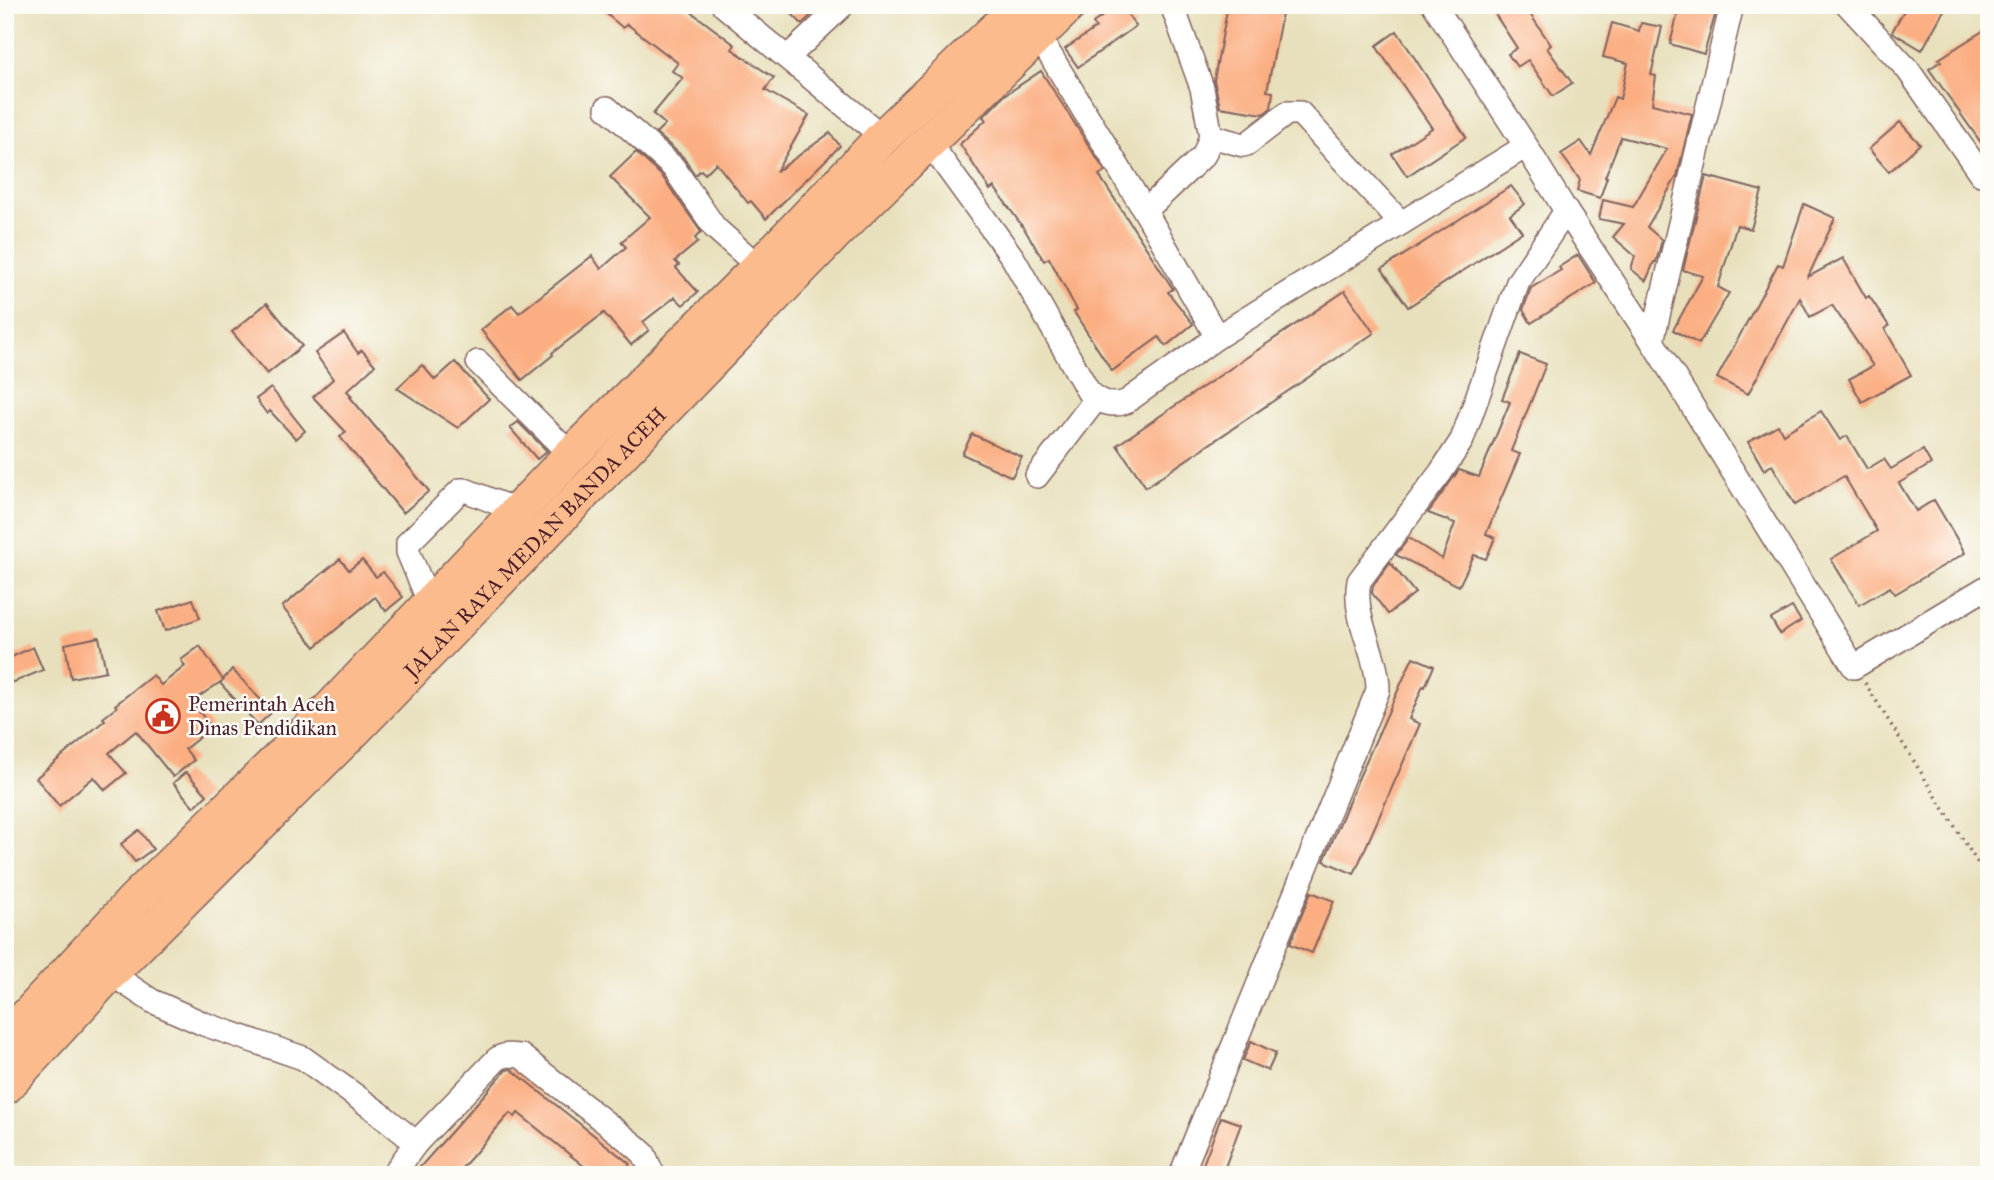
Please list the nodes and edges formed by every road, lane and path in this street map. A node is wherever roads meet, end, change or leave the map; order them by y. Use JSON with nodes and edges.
{"nodes":[{"id":1,"x":723,"y":5,"type":"edge"},
{"id":2,"x":843,"y":5,"type":"edge"},
{"id":3,"x":1021,"y":5,"type":"edge"},
{"id":4,"x":1069,"y":5,"type":"edge"},
{"id":5,"x":1172,"y":5,"type":"edge"},
{"id":6,"x":1434,"y":5,"type":"edge"},
{"id":7,"x":1732,"y":5,"type":"edge"},
{"id":8,"x":1848,"y":5,"type":"edge"},
{"id":9,"x":1038,"y":35,"type":"junction"},
{"id":10,"x":788,"y":57,"type":"junction"},
{"id":11,"x":607,"y":108,"type":"dead end"},
{"id":12,"x":1211,"y":136,"type":"junction"},
{"id":13,"x":883,"y":137,"type":"junction"},
{"id":14,"x":928,"y":141,"type":"junction"},
{"id":15,"x":1526,"y":146,"type":"junction"},
{"id":16,"x":1981,"y":174,"type":"dead end"},
{"id":17,"x":1145,"y":211,"type":"junction"},
{"id":18,"x":1566,"y":211,"type":"junction"},
{"id":19,"x":1401,"y":223,"type":"junction"},
{"id":20,"x":759,"y":267,"type":"junction"},
{"id":21,"x":1217,"y":337,"type":"junction"},
{"id":22,"x":1652,"y":341,"type":"junction"},
{"id":23,"x":478,"y":362,"type":"dead end"},
{"id":24,"x":668,"y":383,"type":"junction"},
{"id":25,"x":1096,"y":399,"type":"junction"},
{"id":26,"x":571,"y":455,"type":"junction"},
{"id":27,"x":1037,"y":476,"type":"dead end"},
{"id":28,"x":518,"y":511,"type":"junction"},
{"id":29,"x":1989,"y":586,"type":"edge"},
{"id":30,"x":430,"y":604,"type":"junction"},
{"id":31,"x":1854,"y":667,"type":"junction"},
{"id":32,"x":343,"y":718,"type":"junction"},
{"id":33,"x":1989,"y":881,"type":"edge"},
{"id":34,"x":110,"y":973,"type":"junction"},
{"id":35,"x":5,"y":1040,"type":"edge"},
{"id":36,"x":5,"y":1087,"type":"edge"},
{"id":37,"x":416,"y":1143,"type":"junction"},
{"id":38,"x":393,"y":1175,"type":"edge"},
{"id":39,"x":653,"y":1175,"type":"edge"},
{"id":40,"x":1181,"y":1175,"type":"edge"}],
"edges":[{"from":1,"to":10,"type":"street"},
{"from":2,"to":10,"type":"street"},
{"from":3,"to":13,"type":"highway","name":"JALAN RAYA MEDAN BANDA ACEH"},
{"from":4,"to":9,"type":"highway","name":"JALAN RAYA MEDAN BANDA ACEH"},
{"from":5,"to":12,"type":"street"},
{"from":6,"to":15,"type":"street"},
{"from":7,"to":22,"type":"street"},
{"from":8,"to":16,"type":"street"},
{"from":9,"to":14,"type":"highway","name":"JALAN RAYA MEDAN BANDA ACEH"},
{"from":9,"to":17,"type":"street"},
{"from":10,"to":13,"type":"street"},
{"from":11,"to":20,"type":"street"},
{"from":12,"to":17,"type":"street"},
{"from":12,"to":19,"type":"street"},
{"from":13,"to":20,"type":"highway","name":"JALAN RAYA MEDAN BANDA ACEH"},
{"from":14,"to":24,"type":"highway","name":"JALAN RAYA MEDAN BANDA ACEH"},
{"from":14,"to":25,"type":"street"},
{"from":15,"to":18,"type":"street"},
{"from":15,"to":19,"type":"street"},
{"from":17,"to":21,"type":"street"},
{"from":18,"to":22,"type":"street"},
{"from":18,"to":40,"type":"street"},
{"from":19,"to":21,"type":"street"},
{"from":20,"to":24,"type":"highway","name":"JALAN RAYA MEDAN BANDA ACEH"},
{"from":21,"to":25,"type":"street"},
{"from":22,"to":31,"type":"street"},
{"from":23,"to":26,"type":"street"},
{"from":24,"to":26,"type":"highway","name":"JALAN RAYA MEDAN BANDA ACEH"},
{"from":24,"to":32,"type":"highway","name":"JALAN RAYA MEDAN BANDA ACEH"},
{"from":25,"to":27,"type":"street"},
{"from":26,"to":28,"type":"highway","name":"JALAN RAYA MEDAN BANDA ACEH"},
{"from":28,"to":30,"type":"highway","name":"JALAN RAYA MEDAN BANDA ACEH"},
{"from":28,"to":30,"type":"street"},
{"from":29,"to":31,"type":"street"},
{"from":30,"to":32,"type":"highway","name":"JALAN RAYA MEDAN BANDA ACEH"},
{"from":31,"to":33,"type":"path"},
{"from":32,"to":34,"type":"highway","name":"JALAN RAYA MEDAN BANDA ACEH"},
{"from":32,"to":35,"type":"highway","name":"JALAN RAYA MEDAN BANDA ACEH"},
{"from":34,"to":36,"type":"highway","name":"JALAN RAYA MEDAN BANDA ACEH"},
{"from":34,"to":37,"type":"street"},
{"from":37,"to":38,"type":"street"},
{"from":37,"to":39,"type":"street"}]}
